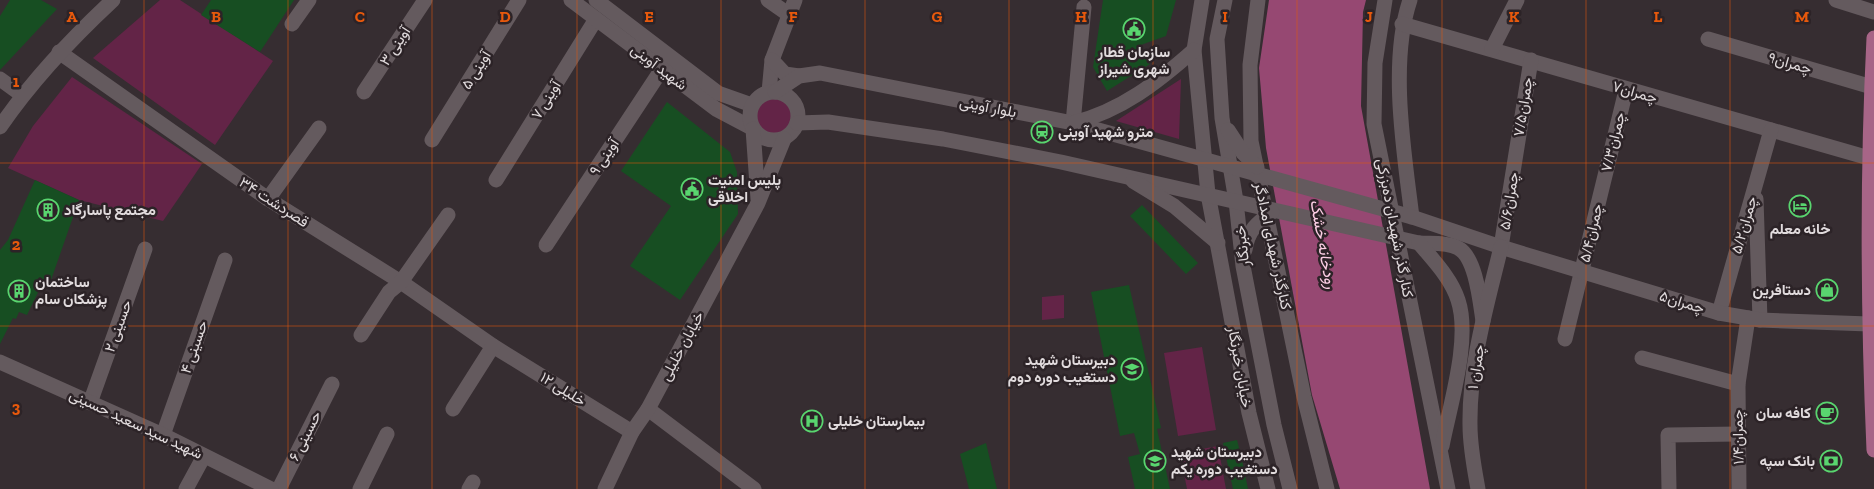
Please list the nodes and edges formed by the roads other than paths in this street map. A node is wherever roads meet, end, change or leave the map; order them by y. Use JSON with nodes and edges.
{"nodes":[{"id":1,"x":114,"y":0,"type":"edge"},
{"id":2,"x":309,"y":0,"type":"edge"},
{"id":3,"x":425,"y":0,"type":"edge"},
{"id":4,"x":520,"y":0,"type":"edge"},
{"id":5,"x":571,"y":0,"type":"edge"},
{"id":6,"x":596,"y":0,"type":"edge"},
{"id":7,"x":768,"y":0,"type":"edge"},
{"id":8,"x":794,"y":0,"type":"edge"},
{"id":9,"x":1202,"y":0,"type":"edge"},
{"id":10,"x":1225,"y":0,"type":"edge"},
{"id":11,"x":1258,"y":0,"type":"edge"},
{"id":12,"x":1385,"y":0,"type":"edge"},
{"id":13,"x":1410,"y":0,"type":"edge"},
{"id":14,"x":1517,"y":0,"type":"edge"},
{"id":15,"x":1836,"y":0,"type":"edge"},
{"id":16,"x":1084,"y":7,"type":"dead end"},
{"id":17,"x":1874,"y":12,"type":"edge"},
{"id":18,"x":788,"y":14,"type":"junction"},
{"id":19,"x":596,"y":19,"type":"junction"},
{"id":20,"x":292,"y":24,"type":"dead end"},
{"id":21,"x":1402,"y":24,"type":"junction"},
{"id":22,"x":1874,"y":38,"type":"edge"},
{"id":23,"x":1708,"y":39,"type":"dead end"},
{"id":24,"x":1492,"y":49,"type":"junction"},
{"id":25,"x":1194,"y":50,"type":"junction"},
{"id":26,"x":59,"y":52,"type":"junction"},
{"id":27,"x":772,"y":60,"type":"junction"},
{"id":28,"x":1531,"y":60,"type":"junction"},
{"id":29,"x":662,"y":69,"type":"junction"},
{"id":30,"x":799,"y":76,"type":"junction"},
{"id":31,"x":0,"y":79,"type":"edge"},
{"id":32,"x":1872,"y":87,"type":"junction"},
{"id":33,"x":1626,"y":90,"type":"junction"},
{"id":34,"x":364,"y":92,"type":"dead end"},
{"id":35,"x":772,"y":92,"type":"junction"},
{"id":36,"x":22,"y":95,"type":"junction"},
{"id":37,"x":752,"y":104,"type":"junction"},
{"id":38,"x":1222,"y":118,"type":"junction"},
{"id":39,"x":797,"y":123,"type":"junction"},
{"id":40,"x":1073,"y":123,"type":"junction"},
{"id":41,"x":0,"y":127,"type":"edge"},
{"id":42,"x":319,"y":128,"type":"dead end"},
{"id":43,"x":752,"y":128,"type":"junction"},
{"id":44,"x":1771,"y":130,"type":"junction"},
{"id":45,"x":784,"y":139,"type":"junction"},
{"id":46,"x":432,"y":140,"type":"dead end"},
{"id":47,"x":1516,"y":154,"type":"joint"},
{"id":48,"x":1869,"y":158,"type":"junction"},
{"id":49,"x":1204,"y":160,"type":"junction"},
{"id":50,"x":1231,"y":167,"type":"junction"},
{"id":51,"x":1122,"y":174,"type":"junction"},
{"id":52,"x":1267,"y":177,"type":"junction"},
{"id":53,"x":496,"y":180,"type":"dead end"},
{"id":54,"x":1756,"y":183,"type":"junction"},
{"id":55,"x":1601,"y":193,"type":"joint"},
{"id":56,"x":1208,"y":194,"type":"junction"},
{"id":57,"x":268,"y":199,"type":"junction"},
{"id":58,"x":1236,"y":201,"type":"junction"},
{"id":59,"x":758,"y":203,"type":"junction"},
{"id":60,"x":1275,"y":210,"type":"junction"},
{"id":61,"x":448,"y":215,"type":"dead end"},
{"id":62,"x":1412,"y":217,"type":"junction"},
{"id":63,"x":1218,"y":243,"type":"junction"},
{"id":64,"x":1418,"y":243,"type":"junction"},
{"id":65,"x":546,"y":245,"type":"dead end"},
{"id":66,"x":1501,"y":247,"type":"junction"},
{"id":67,"x":145,"y":249,"type":"dead end"},
{"id":68,"x":225,"y":260,"type":"dead end"},
{"id":69,"x":1244,"y":266,"type":"junction"},
{"id":70,"x":1582,"y":272,"type":"junction"},
{"id":71,"x":401,"y":282,"type":"junction"},
{"id":72,"x":1719,"y":313,"type":"junction"},
{"id":73,"x":1754,"y":319,"type":"junction"},
{"id":74,"x":1483,"y":321,"type":"junction"},
{"id":75,"x":1869,"y":324,"type":"junction"},
{"id":76,"x":361,"y":335,"type":"dead end"},
{"id":77,"x":1565,"y":339,"type":"dead end"},
{"id":78,"x":493,"y":346,"type":"junction"},
{"id":79,"x":1642,"y":358,"type":"dead end"},
{"id":80,"x":0,"y":362,"type":"edge"},
{"id":81,"x":332,"y":384,"type":"dead end"},
{"id":82,"x":1738,"y":384,"type":"junction"},
{"id":83,"x":90,"y":403,"type":"junction"},
{"id":84,"x":453,"y":409,"type":"dead end"},
{"id":85,"x":648,"y":409,"type":"junction"},
{"id":86,"x":632,"y":432,"type":"junction"},
{"id":87,"x":387,"y":434,"type":"dead end"},
{"id":88,"x":1738,"y":434,"type":"junction"},
{"id":89,"x":163,"y":436,"type":"junction"},
{"id":90,"x":1874,"y":450,"type":"edge"},
{"id":91,"x":1440,"y":455,"type":"junction"},
{"id":92,"x":204,"y":456,"type":"junction"},
{"id":93,"x":186,"y":489,"type":"edge"},
{"id":94,"x":271,"y":489,"type":"edge"},
{"id":95,"x":279,"y":489,"type":"edge"},
{"id":96,"x":360,"y":489,"type":"edge"},
{"id":97,"x":606,"y":489,"type":"edge"},
{"id":98,"x":754,"y":489,"type":"edge"},
{"id":99,"x":1268,"y":489,"type":"edge"},
{"id":100,"x":1290,"y":489,"type":"edge"},
{"id":101,"x":1327,"y":489,"type":"edge"},
{"id":102,"x":1448,"y":489,"type":"edge"},
{"id":103,"x":1478,"y":489,"type":"edge"},
{"id":104,"x":1669,"y":489,"type":"edge"},
{"id":105,"x":1739,"y":489,"type":"edge"}],
"edges":[{"from":1,"to":26,"type":"street"},
{"from":2,"to":20,"type":"street"},
{"from":3,"to":34,"type":"street","name":"۳ آوینی"},
{"from":4,"to":46,"type":"street","name":"۵ آوینی"},
{"from":5,"to":19,"type":"street","name":"شهید آوینی"},
{"from":6,"to":37,"type":"street","name":"شهید آوینی"},
{"from":7,"to":18,"type":"street"},
{"from":8,"to":18,"type":"street"},
{"from":9,"to":25,"type":"street","name":"خبرنگار"},
{"from":10,"to":38,"type":"street","name":"خبرنگار"},
{"from":11,"to":101,"type":"street","name":"کنارگذر شهدای امدادگر"},
{"from":12,"to":91,"type":"street","name":"کنار گذر شهیدان ده‌بزرکی"},
{"from":13,"to":21,"type":"street"},
{"from":14,"to":24,"type":"street"},
{"from":15,"to":17,"type":"street"},
{"from":16,"to":40,"type":"street"},
{"from":18,"to":27,"type":"street"},
{"from":19,"to":29,"type":"street","name":"شهید آوینی"},
{"from":19,"to":53,"type":"street","name":"۷ آوینی"},
{"from":21,"to":24,"type":"street","name":"چمران۷"},
{"from":21,"to":62,"type":"street"},
{"from":22,"to":32,"type":"main road"},
{"from":23,"to":32,"type":"street","name":"چمران۹"},
{"from":24,"to":28,"type":"street","name":"چمران۷"},
{"from":25,"to":40,"type":"street"},
{"from":25,"to":49,"type":"street","name":"خبرنگار"},
{"from":26,"to":36,"type":"street"},
{"from":26,"to":57,"type":"street","name":"قصردشت ۳۴"},
{"from":27,"to":30,"type":"street"},
{"from":27,"to":35,"type":"street"},
{"from":28,"to":33,"type":"street","name":"چمران۷"},
{"from":28,"to":47,"type":"street","name":"چمران۷/۵"},
{"from":29,"to":43,"type":"street","name":"شهید آوینی"},
{"from":29,"to":65,"type":"street","name":"۹ آوینی"},
{"from":30,"to":35,"type":"street","name":"بلوار آوینی"},
{"from":30,"to":40,"type":"street","name":"بلوار آوینی"},
{"from":31,"to":36,"type":"street"},
{"from":32,"to":48,"type":"main road"},
{"from":33,"to":44,"type":"street","name":"چمران۷"},
{"from":33,"to":55,"type":"street","name":"چمران۷/۳"},
{"from":35,"to":37,"type":"street"},
{"from":35,"to":39,"type":"street"},
{"from":36,"to":41,"type":"street"},
{"from":37,"to":43,"type":"street"},
{"from":38,"to":50,"type":"street","name":"خبرنگار"},
{"from":38,"to":52,"type":"street"},
{"from":39,"to":45,"type":"street"},
{"from":39,"to":51,"type":"street"},
{"from":40,"to":49,"type":"street","name":"بلوار آوینی"},
{"from":42,"to":57,"type":"street"},
{"from":43,"to":45,"type":"street"},
{"from":43,"to":59,"type":"street"},
{"from":44,"to":48,"type":"street","name":"چمران۷"},
{"from":44,"to":54,"type":"street"},
{"from":45,"to":59,"type":"street","name":"خیابان خلیلی"},
{"from":47,"to":66,"type":"street","name":"چمران۵/۶"},
{"from":48,"to":75,"type":"main road"},
{"from":49,"to":50,"type":"street","name":"بلوار آوینی"},
{"from":49,"to":56,"type":"street","name":"خبرنگار"},
{"from":50,"to":52,"type":"street","name":"بلوار آوینی"},
{"from":50,"to":58,"type":"street","name":"خبرنگار"},
{"from":51,"to":56,"type":"street"},
{"from":51,"to":63,"type":"street"},
{"from":52,"to":62,"type":"street","name":"بلوار آوینی"},
{"from":54,"to":72,"type":"street","name":"چمران۵/۲"},
{"from":54,"to":73,"type":"street","name":"چمران۵/۲"},
{"from":55,"to":70,"type":"street","name":"چمران۵/۴"},
{"from":56,"to":58,"type":"street"},
{"from":56,"to":63,"type":"street","name":"خبرنگار"},
{"from":57,"to":71,"type":"street","name":"قصردشت ۳۴"},
{"from":58,"to":60,"type":"street"},
{"from":58,"to":69,"type":"street","name":"خبرنگار"},
{"from":59,"to":85,"type":"street","name":"خیابان خلیلی"},
{"from":60,"to":64,"type":"street"},
{"from":60,"to":69,"type":"street"},
{"from":61,"to":71,"type":"street"},
{"from":62,"to":66,"type":"street","name":"چمران۵"},
{"from":63,"to":99,"type":"street","name":"خیابان خبرنگار"},
{"from":64,"to":74,"type":"street"},
{"from":64,"to":91,"type":"street"},
{"from":66,"to":70,"type":"street","name":"چمران۵"},
{"from":66,"to":74,"type":"street","name":"چمران ۱"},
{"from":67,"to":83,"type":"street","name":"۲ حسینی"},
{"from":68,"to":89,"type":"street","name":"۴ حسینی"},
{"from":69,"to":100,"type":"street","name":"خبرنگار"},
{"from":70,"to":72,"type":"street","name":"چمران۵"},
{"from":70,"to":77,"type":"street","name":"چمران۵/۴"},
{"from":71,"to":76,"type":"street"},
{"from":71,"to":78,"type":"street","name":"قصردشت ۳۴"},
{"from":72,"to":73,"type":"street","name":"چمران۵"},
{"from":73,"to":75,"type":"street","name":"چمران۵"},
{"from":73,"to":82,"type":"street","name":"چمران۵/۲"},
{"from":74,"to":103,"type":"street","name":"چمران ۱"},
{"from":75,"to":90,"type":"main road"},
{"from":78,"to":84,"type":"street"},
{"from":78,"to":86,"type":"street","name":"۱۲ خلیلی"},
{"from":79,"to":82,"type":"street"},
{"from":80,"to":83,"type":"street","name":"شهید سید سعید حسینی"},
{"from":81,"to":95,"type":"street","name":"۶ حسینی"},
{"from":82,"to":88,"type":"street","name":"چمران۱/۴"},
{"from":83,"to":89,"type":"street","name":"شهید سید سعید حسینی"},
{"from":85,"to":86,"type":"street","name":"خیابان خلیلی"},
{"from":85,"to":98,"type":"street"},
{"from":86,"to":97,"type":"street","name":"خیابان خلیلی"},
{"from":87,"to":96,"type":"street"},
{"from":88,"to":104,"type":"street"},
{"from":88,"to":105,"type":"street","name":"چمران۱/۴"},
{"from":89,"to":92,"type":"street","name":"شهید سید سعید حسینی"},
{"from":91,"to":102,"type":"street","name":"کنار گذر شهیدان ده‌بزرکی"},
{"from":92,"to":93,"type":"street"},
{"from":92,"to":94,"type":"street","name":"شهید سید سعید حسینی"}]}
